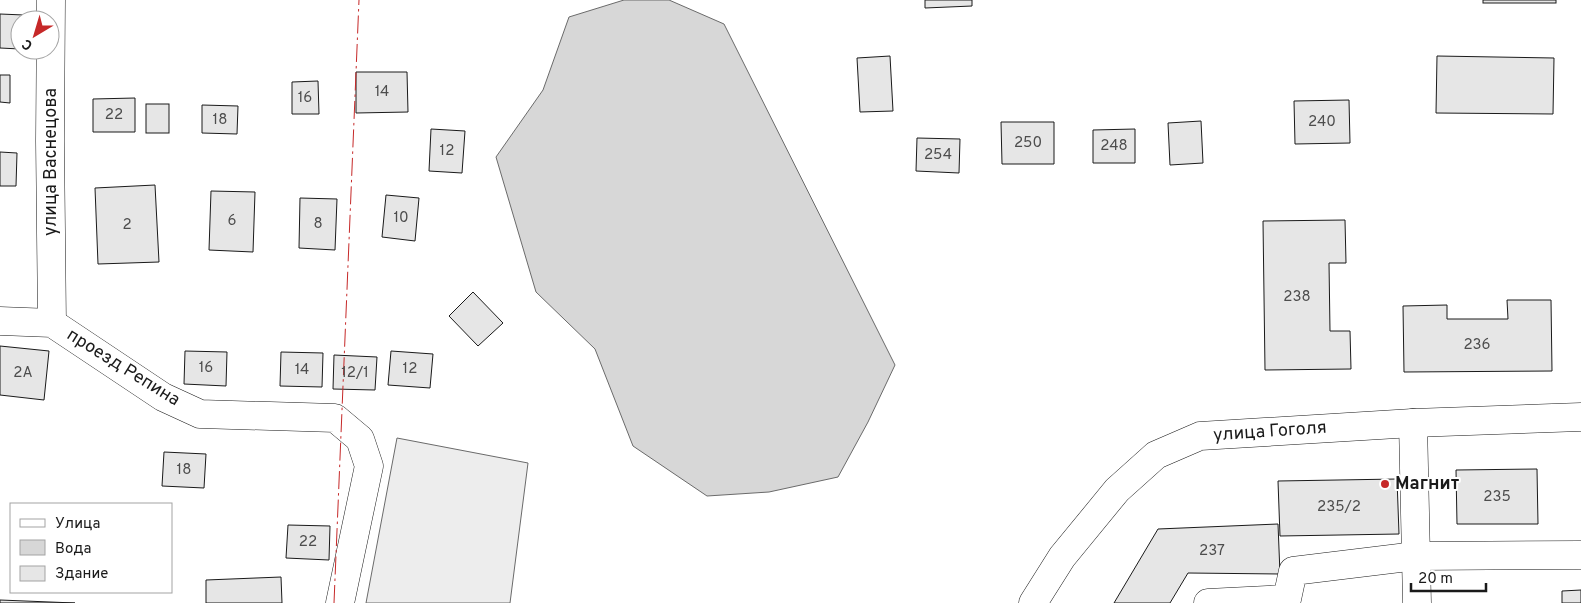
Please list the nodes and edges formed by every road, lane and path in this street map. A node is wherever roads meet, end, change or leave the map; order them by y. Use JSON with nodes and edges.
{"nodes":[{"id":1,"x":51,"y":0,"type":"edge"},
{"id":2,"x":0,"y":321,"type":"edge"},
{"id":3,"x":52,"y":323,"type":"junction"},
{"id":4,"x":1581,"y":417,"type":"edge"},
{"id":5,"x":1413,"y":423,"type":"junction"},
{"id":6,"x":1581,"y":555,"type":"edge"},
{"id":7,"x":1416,"y":556,"type":"junction"},
{"id":8,"x":340,"y":603,"type":"edge"},
{"id":9,"x":1033,"y":603,"type":"edge"},
{"id":10,"x":1208,"y":603,"type":"edge"},
{"id":11,"x":1417,"y":603,"type":"edge"}],
"edges":[{"from":1,"to":3,"type":"street","name":"улица Васнецова"},
{"from":2,"to":3,"type":"street","name":"проезд Репина"},
{"from":3,"to":8,"type":"street","name":"проезд Репина"},
{"from":4,"to":5,"type":"street","name":"улица Гоголя"},
{"from":5,"to":7,"type":"street"},
{"from":5,"to":9,"type":"street","name":"улица Гоголя"},
{"from":6,"to":7,"type":"street"},
{"from":7,"to":10,"type":"street"},
{"from":7,"to":11,"type":"street"}]}
